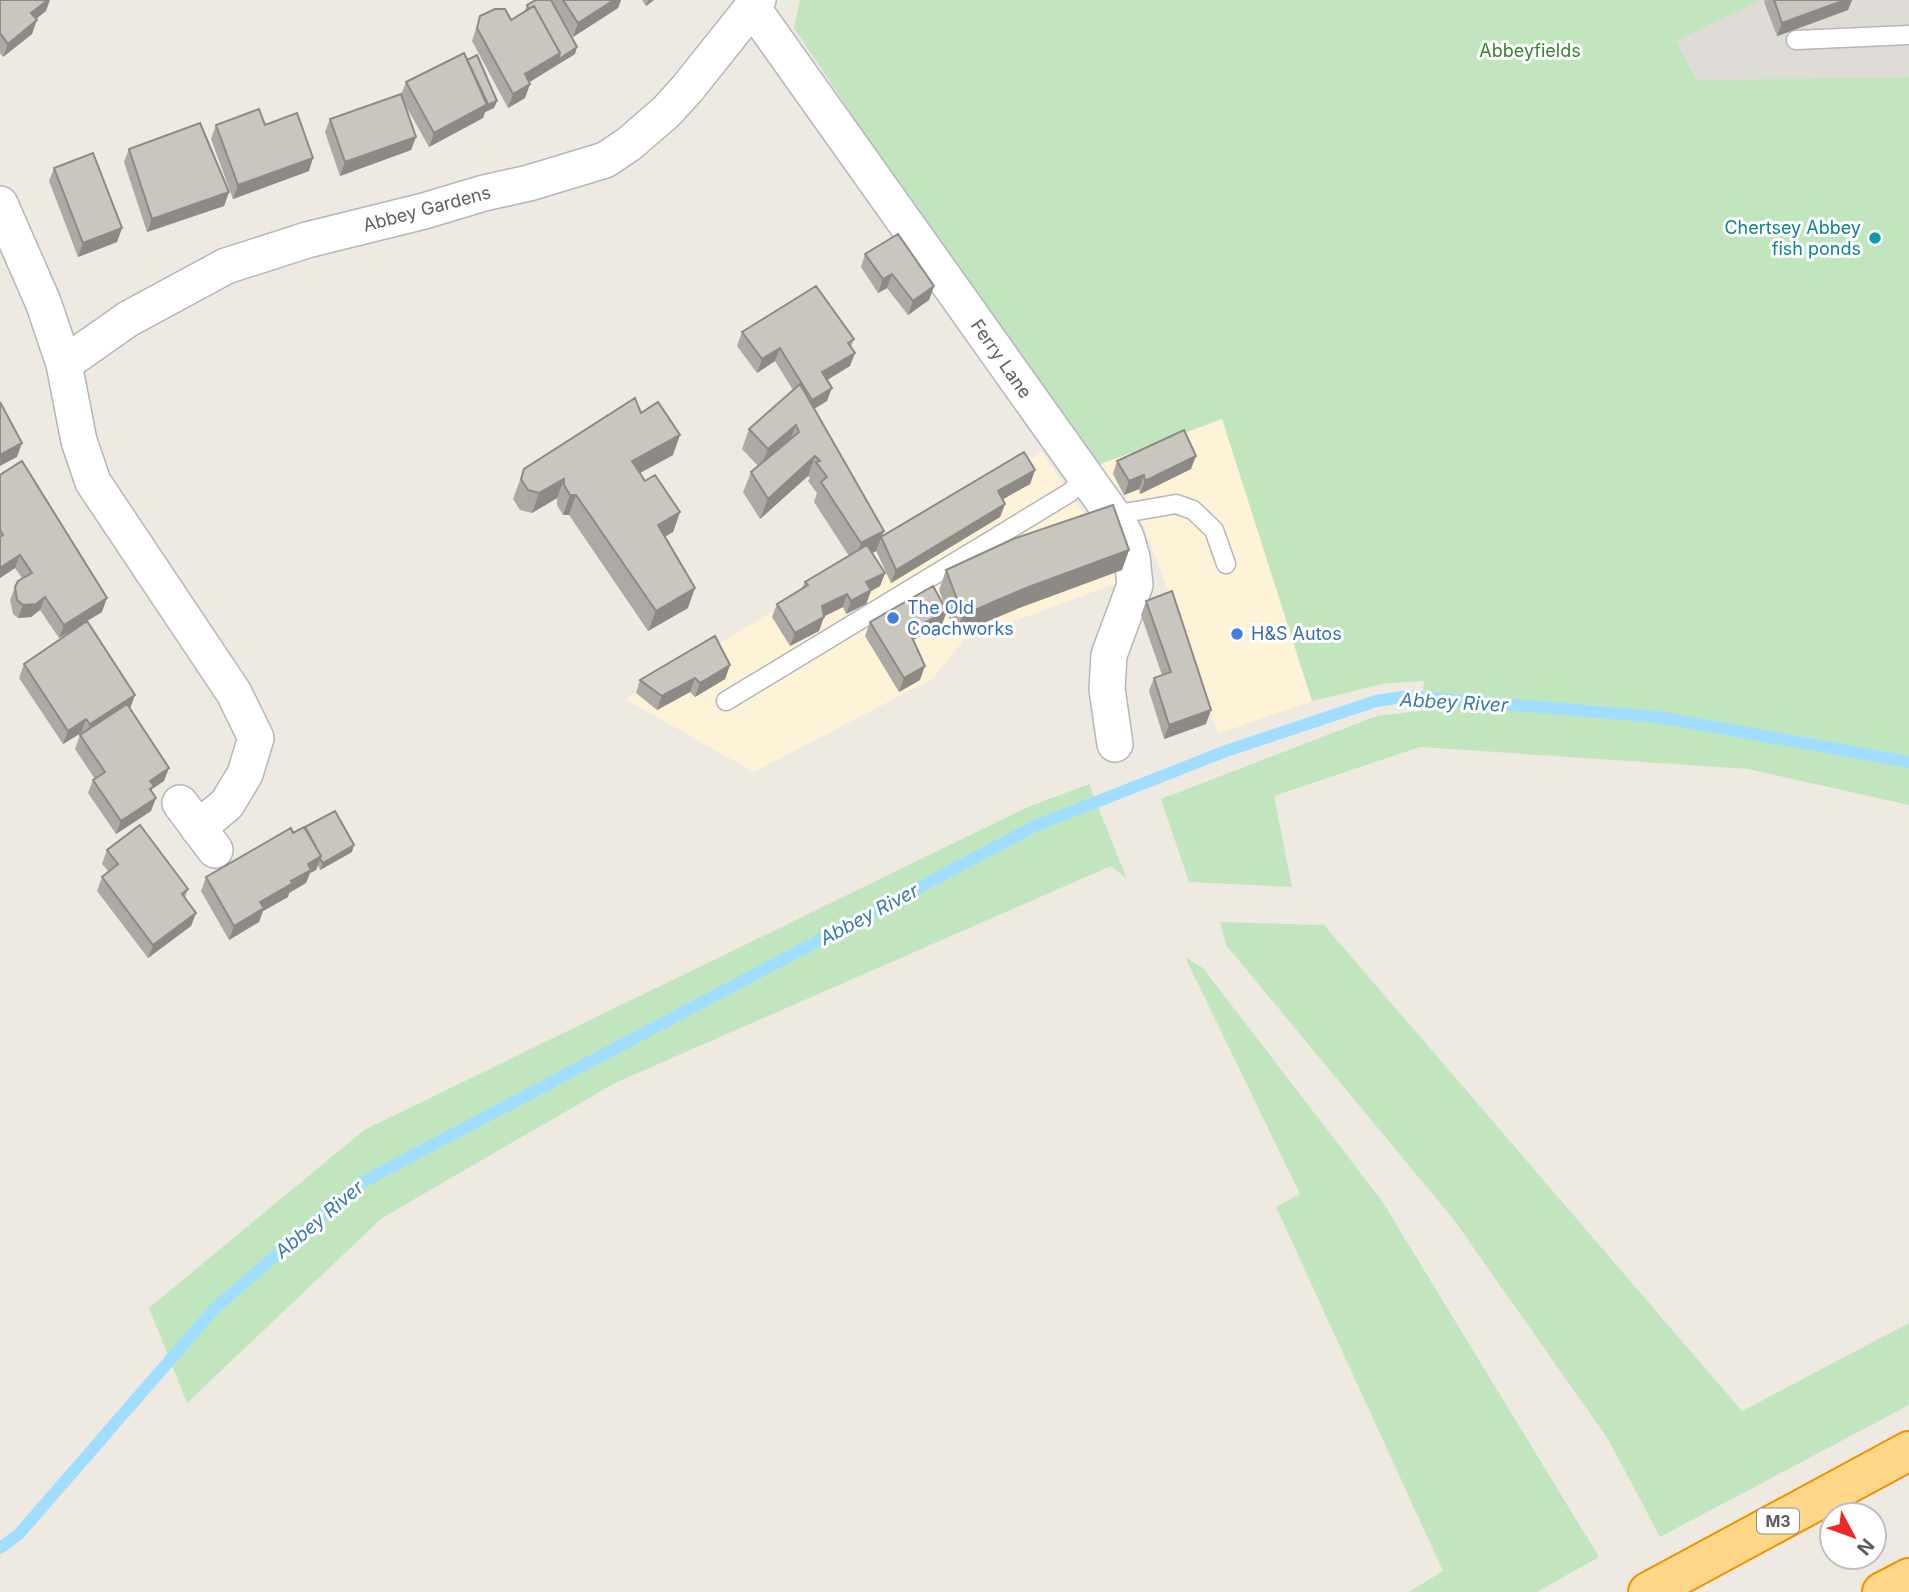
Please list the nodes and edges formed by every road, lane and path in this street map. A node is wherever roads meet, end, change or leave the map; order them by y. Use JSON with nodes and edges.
{"nodes":[{"id":1,"x":755,"y":4,"type":"edge"},
{"id":2,"x":1909,"y":35,"type":"edge"},
{"id":3,"x":1796,"y":40,"type":"dead end"},
{"id":4,"x":0,"y":204,"type":"edge"},
{"id":5,"x":64,"y":363,"type":"junction"},
{"id":6,"x":1086,"y":478,"type":"junction"},
{"id":7,"x":1113,"y":515,"type":"junction"},
{"id":8,"x":1226,"y":564,"type":"dead end"},
{"id":9,"x":726,"y":702,"type":"dead end"},
{"id":10,"x":1115,"y":744,"type":"dead end"},
{"id":11,"x":198,"y":827,"type":"dead end"},
{"id":12,"x":1909,"y":1451,"type":"edge"},
{"id":13,"x":1909,"y":1578,"type":"edge"},
{"id":14,"x":1648,"y":1592,"type":"edge"},
{"id":15,"x":1882,"y":1592,"type":"edge"}],
"edges":[{"from":1,"to":5,"type":"street","name":"Abbey Gardens"},
{"from":1,"to":6,"type":"street","name":"Ferry Lane"},
{"from":2,"to":3,"type":"lane"},
{"from":4,"to":5,"type":"street"},
{"from":5,"to":11,"type":"street"},
{"from":6,"to":7,"type":"street","name":"Ferry Lane"},
{"from":6,"to":9,"type":"lane"},
{"from":7,"to":8,"type":"lane"},
{"from":7,"to":10,"type":"street","name":"Ferry Lane"},
{"from":12,"to":14,"type":"highway","number":"M3"},
{"from":13,"to":15,"type":"highway"}]}
